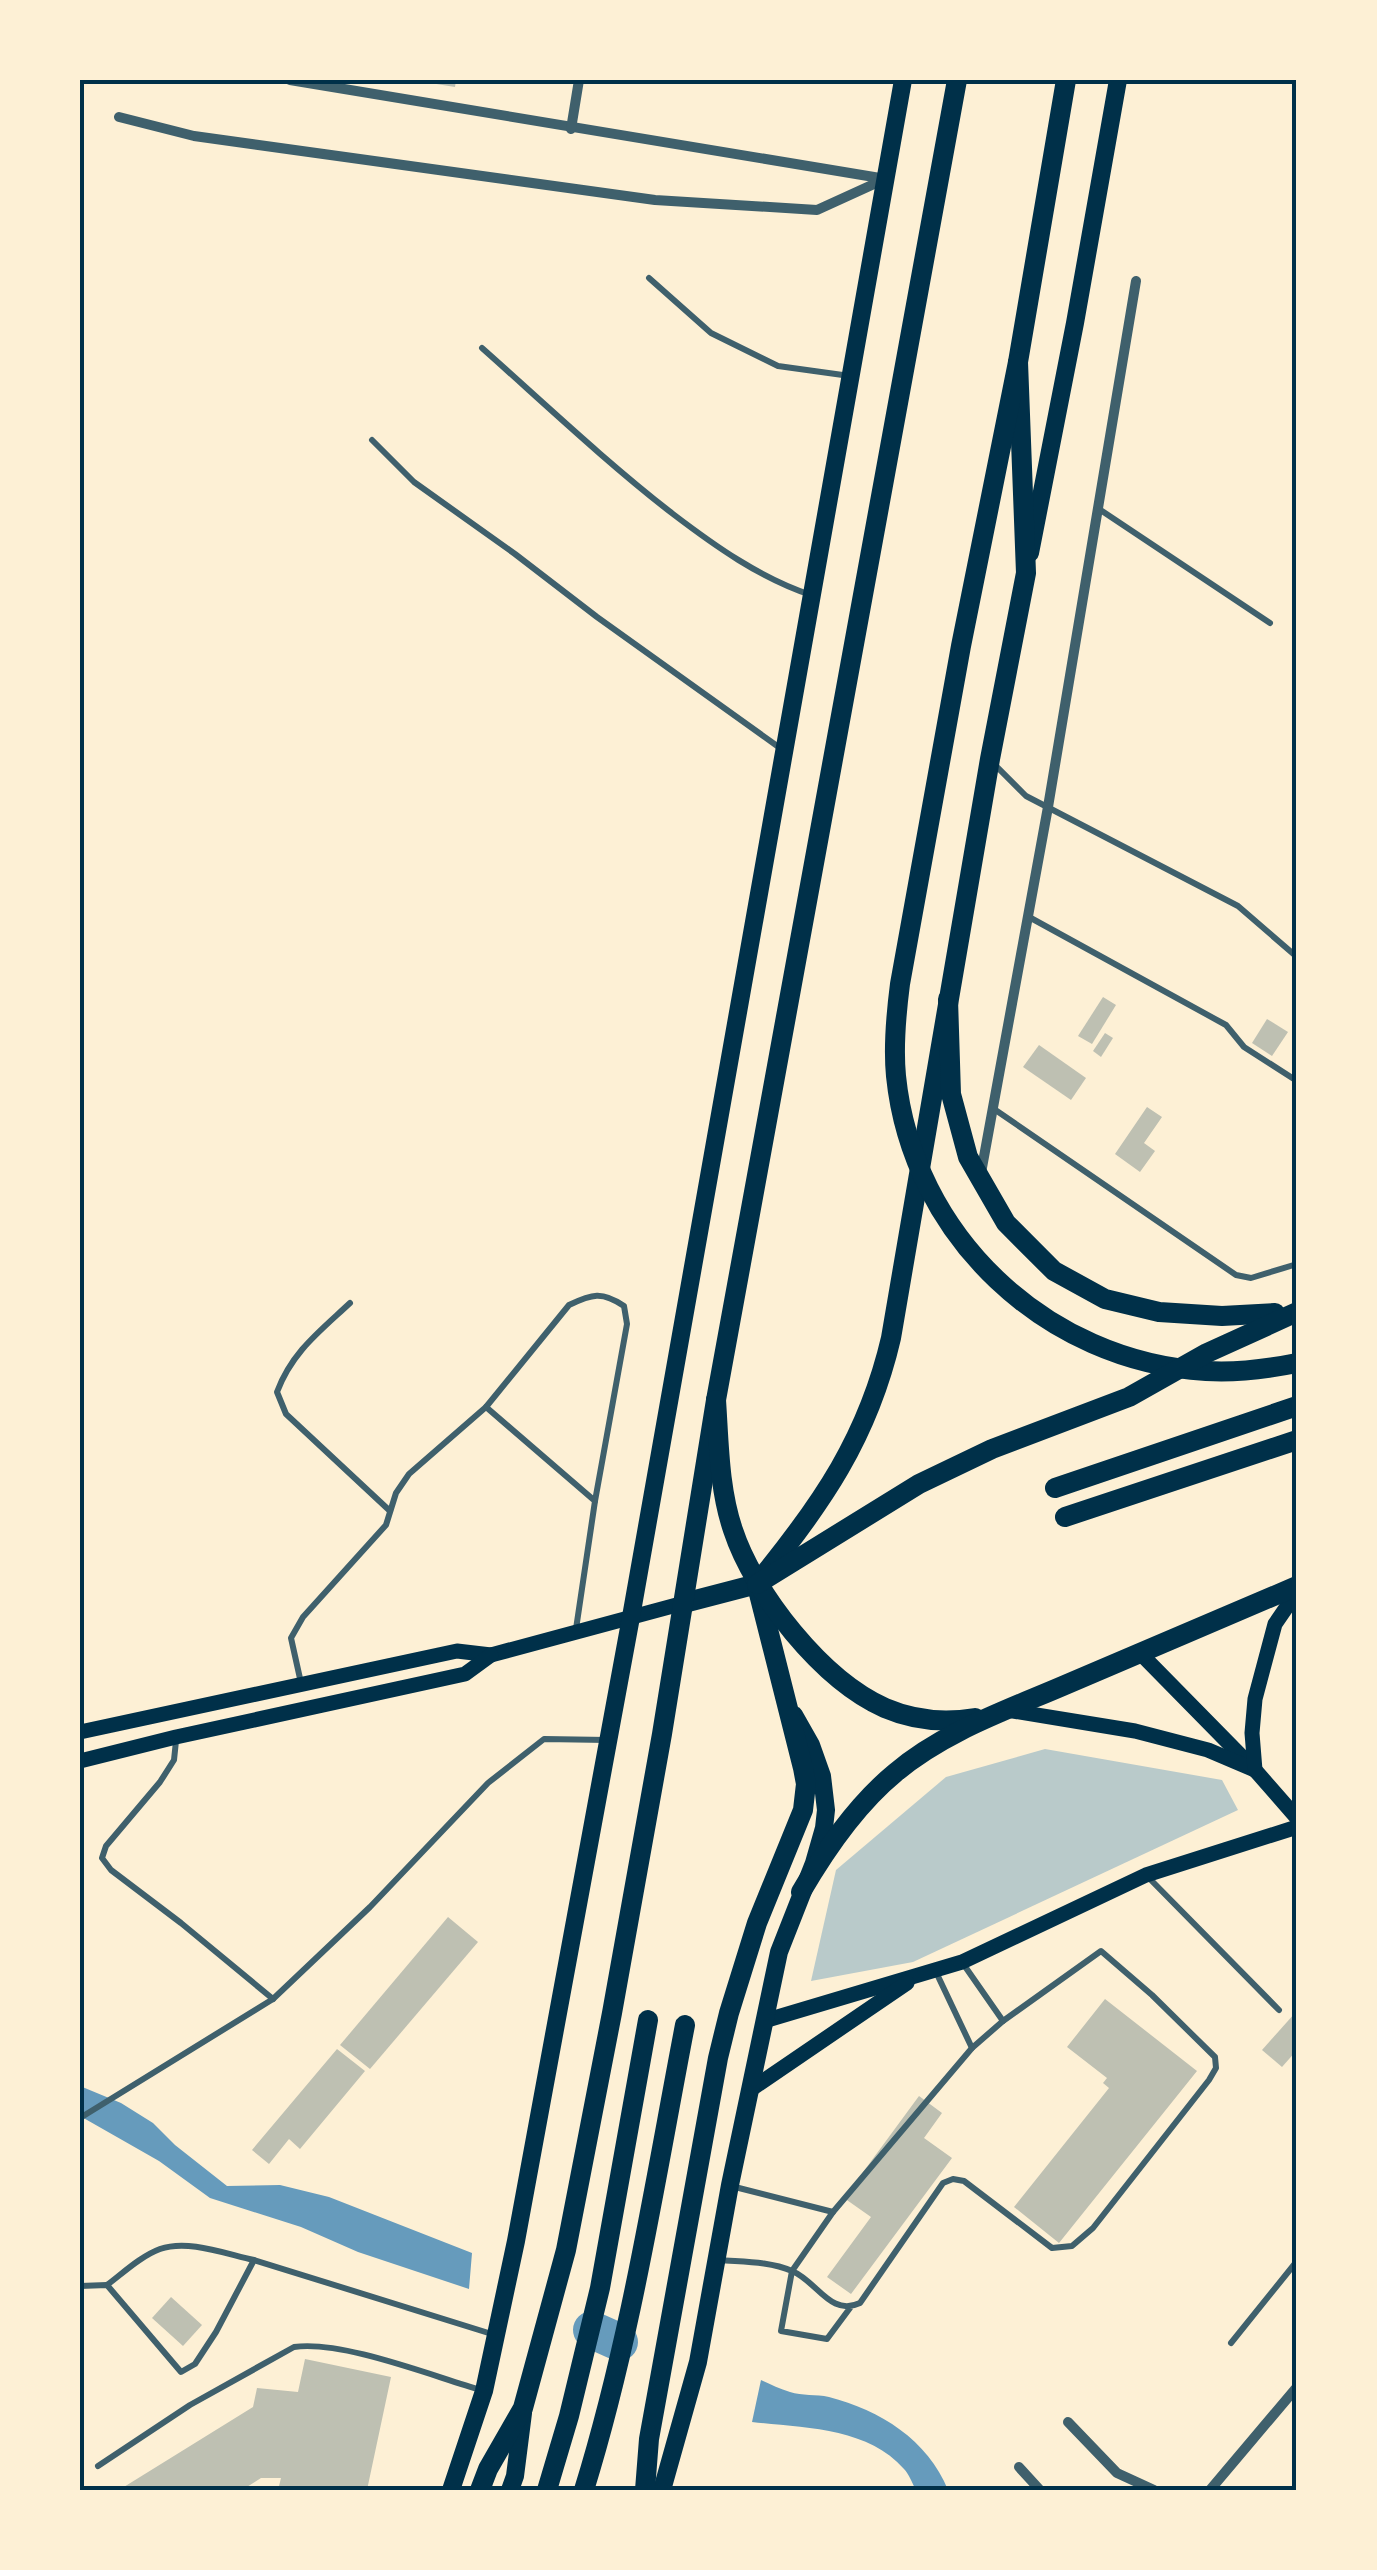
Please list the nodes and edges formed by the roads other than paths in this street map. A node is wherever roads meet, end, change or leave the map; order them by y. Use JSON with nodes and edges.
{"nodes":[{"id":1,"x":290,"y":80,"type":"edge"},
{"id":2,"x":579,"y":80,"type":"edge"},
{"id":3,"x":904,"y":80,"type":"edge"},
{"id":4,"x":958,"y":80,"type":"edge"},
{"id":5,"x":1066,"y":80,"type":"edge"},
{"id":6,"x":1118,"y":80,"type":"edge"},
{"id":7,"x":119,"y":117,"type":"dead end"},
{"id":8,"x":571,"y":128,"type":"junction"},
{"id":9,"x":886,"y":179,"type":"junction"},
{"id":10,"x":650,"y":278,"type":"dead end"},
{"id":11,"x":1136,"y":281,"type":"dead end"},
{"id":12,"x":482,"y":348,"type":"dead end"},
{"id":13,"x":1018,"y":362,"type":"junction"},
{"id":14,"x":851,"y":376,"type":"junction"},
{"id":15,"x":372,"y":440,"type":"dead end"},
{"id":16,"x":1098,"y":508,"type":"junction"},
{"id":17,"x":1026,"y":573,"type":"junction"},
{"id":18,"x":812,"y":595,"type":"junction"},
{"id":19,"x":1270,"y":624,"type":"dead end"},
{"id":20,"x":784,"y":752,"type":"junction"},
{"id":21,"x":990,"y":759,"type":"junction"},
{"id":22,"x":1048,"y":807,"type":"junction"},
{"id":23,"x":1028,"y":917,"type":"junction"},
{"id":24,"x":1297,"y":957,"type":"edge"},
{"id":25,"x":948,"y":999,"type":"junction"},
{"id":26,"x":1297,"y":1081,"type":"edge"},
{"id":27,"x":994,"y":1109,"type":"junction"},
{"id":28,"x":980,"y":1178,"type":"junction"},
{"id":29,"x":1297,"y":1264,"type":"edge"},
{"id":30,"x":350,"y":1303,"type":"dead end"},
{"id":31,"x":1297,"y":1311,"type":"edge"},
{"id":32,"x":1297,"y":1363,"type":"edge"},
{"id":33,"x":716,"y":1400,"type":"junction"},
{"id":34,"x":1297,"y":1406,"type":"edge"},
{"id":35,"x":486,"y":1407,"type":"junction"},
{"id":36,"x":1297,"y":1440,"type":"edge"},
{"id":37,"x":1054,"y":1488,"type":"dead end"},
{"id":38,"x":595,"y":1501,"type":"junction"},
{"id":39,"x":390,"y":1512,"type":"junction"},
{"id":40,"x":1065,"y":1517,"type":"dead end"},
{"id":41,"x":757,"y":1584,"type":"junction"},
{"id":42,"x":1297,"y":1589,"type":"edge"},
{"id":43,"x":684,"y":1603,"type":"junction"},
{"id":44,"x":631,"y":1617,"type":"junction"},
{"id":45,"x":575,"y":1632,"type":"junction"},
{"id":46,"x":1140,"y":1653,"type":"junction"},
{"id":47,"x":491,"y":1655,"type":"junction"},
{"id":48,"x":301,"y":1684,"type":"junction"},
{"id":49,"x":787,"y":1702,"type":"junction"},
{"id":50,"x":1006,"y":1710,"type":"junction"},
{"id":51,"x":80,"y":1732,"type":"edge"},
{"id":52,"x":176,"y":1736,"type":"junction"},
{"id":53,"x":608,"y":1740,"type":"junction"},
{"id":54,"x":80,"y":1760,"type":"edge"},
{"id":55,"x":1255,"y":1770,"type":"junction"},
{"id":56,"x":1297,"y":1818,"type":"edge"},
{"id":57,"x":1297,"y":1827,"type":"edge"},
{"id":58,"x":1146,"y":1875,"type":"junction"},
{"id":59,"x":801,"y":1892,"type":"junction"},
{"id":60,"x":962,"y":1962,"type":"junction"},
{"id":61,"x":926,"y":1972,"type":"junction"},
{"id":62,"x":272,"y":1999,"type":"junction"},
{"id":63,"x":1279,"y":2010,"type":"dead end"},
{"id":64,"x":648,"y":2020,"type":"dead end"},
{"id":65,"x":764,"y":2021,"type":"junction"},
{"id":66,"x":1003,"y":2021,"type":"junction"},
{"id":67,"x":685,"y":2025,"type":"dead end"},
{"id":68,"x":972,"y":2048,"type":"junction"},
{"id":69,"x":750,"y":2090,"type":"junction"},
{"id":70,"x":80,"y":2118,"type":"edge"},
{"id":71,"x":730,"y":2185,"type":"junction"},
{"id":72,"x":833,"y":2212,"type":"junction"},
{"id":73,"x":254,"y":2260,"type":"junction"},
{"id":74,"x":718,"y":2260,"type":"junction"},
{"id":75,"x":1297,"y":2261,"type":"edge"},
{"id":76,"x":792,"y":2271,"type":"junction"},
{"id":77,"x":107,"y":2284,"type":"junction"},
{"id":78,"x":80,"y":2286,"type":"edge"},
{"id":79,"x":850,"y":2308,"type":"junction"},
{"id":80,"x":496,"y":2335,"type":"junction"},
{"id":81,"x":1230,"y":2343,"type":"dead end"},
{"id":82,"x":1297,"y":2388,"type":"edge"},
{"id":83,"x":484,"y":2391,"type":"junction"},
{"id":84,"x":523,"y":2408,"type":"junction"},
{"id":85,"x":1068,"y":2422,"type":"dead end"},
{"id":86,"x":98,"y":2466,"type":"dead end"},
{"id":87,"x":1018,"y":2467,"type":"dead end"},
{"id":88,"x":451,"y":2490,"type":"edge"},
{"id":89,"x":480,"y":2490,"type":"edge"},
{"id":90,"x":510,"y":2490,"type":"edge"},
{"id":91,"x":548,"y":2490,"type":"edge"},
{"id":92,"x":584,"y":2490,"type":"edge"},
{"id":93,"x":646,"y":2490,"type":"edge"},
{"id":94,"x":662,"y":2490,"type":"edge"},
{"id":95,"x":1040,"y":2490,"type":"edge"},
{"id":96,"x":1154,"y":2490,"type":"edge"},
{"id":97,"x":1210,"y":2490,"type":"edge"}],
"edges":[{"from":1,"to":8,"type":"street"},
{"from":2,"to":8,"type":"street"},
{"from":3,"to":9,"type":"main road"},
{"from":4,"to":33,"type":"highway"},
{"from":5,"to":13,"type":"highway"},
{"from":6,"to":17,"type":"main road"},
{"from":7,"to":9,"type":"street"},
{"from":8,"to":9,"type":"street"},
{"from":9,"to":14,"type":"main road"},
{"from":10,"to":14,"type":"lane"},
{"from":11,"to":16,"type":"street"},
{"from":12,"to":18,"type":"lane"},
{"from":13,"to":17,"type":"highway"},
{"from":13,"to":32,"type":"highway"},
{"from":14,"to":18,"type":"main road"},
{"from":15,"to":20,"type":"lane"},
{"from":16,"to":19,"type":"lane"},
{"from":16,"to":22,"type":"street"},
{"from":17,"to":21,"type":"highway"},
{"from":18,"to":20,"type":"main road"},
{"from":20,"to":44,"type":"main road"},
{"from":21,"to":22,"type":"lane"},
{"from":21,"to":25,"type":"highway"},
{"from":22,"to":23,"type":"street"},
{"from":22,"to":24,"type":"lane"},
{"from":23,"to":26,"type":"lane"},
{"from":23,"to":27,"type":"street"},
{"from":25,"to":28,"type":"highway"},
{"from":25,"to":41,"type":"highway"},
{"from":27,"to":28,"type":"street"},
{"from":27,"to":29,"type":"lane"},
{"from":28,"to":31,"type":"highway"},
{"from":30,"to":39,"type":"lane"},
{"from":31,"to":41,"type":"highway"},
{"from":33,"to":41,"type":"highway"},
{"from":33,"to":43,"type":"highway"},
{"from":34,"to":37,"type":"highway"},
{"from":35,"to":38,"type":"lane"},
{"from":35,"to":38,"type":"lane"},
{"from":35,"to":39,"type":"lane"},
{"from":36,"to":40,"type":"highway"},
{"from":38,"to":45,"type":"lane"},
{"from":39,"to":48,"type":"lane"},
{"from":41,"to":43,"type":"highway"},
{"from":41,"to":49,"type":"highway"},
{"from":41,"to":50,"type":"highway"},
{"from":42,"to":46,"type":"highway"},
{"from":42,"to":55,"type":"main road"},
{"from":43,"to":44,"type":"main road"},
{"from":43,"to":84,"type":"highway"},
{"from":44,"to":45,"type":"main road"},
{"from":44,"to":53,"type":"main road"},
{"from":45,"to":47,"type":"main road"},
{"from":46,"to":50,"type":"highway"},
{"from":46,"to":55,"type":"main road"},
{"from":47,"to":48,"type":"main road"},
{"from":47,"to":52,"type":"main road"},
{"from":48,"to":51,"type":"main road"},
{"from":49,"to":59,"type":"main road"},
{"from":49,"to":93,"type":"highway"},
{"from":50,"to":55,"type":"main road"},
{"from":50,"to":59,"type":"highway"},
{"from":52,"to":54,"type":"main road"},
{"from":52,"to":62,"type":"lane"},
{"from":53,"to":62,"type":"lane"},
{"from":53,"to":80,"type":"main road"},
{"from":55,"to":56,"type":"main road"},
{"from":57,"to":58,"type":"main road"},
{"from":58,"to":60,"type":"main road"},
{"from":58,"to":63,"type":"lane"},
{"from":59,"to":65,"type":"main road"},
{"from":60,"to":61,"type":"main road"},
{"from":60,"to":66,"type":"lane"},
{"from":61,"to":65,"type":"main road"},
{"from":61,"to":68,"type":"lane"},
{"from":61,"to":69,"type":"main road"},
{"from":62,"to":70,"type":"lane"},
{"from":64,"to":91,"type":"highway"},
{"from":65,"to":69,"type":"main road"},
{"from":66,"to":68,"type":"lane"},
{"from":66,"to":79,"type":"lane"},
{"from":67,"to":92,"type":"highway"},
{"from":68,"to":72,"type":"lane"},
{"from":69,"to":71,"type":"main road"},
{"from":71,"to":72,"type":"lane"},
{"from":71,"to":74,"type":"main road"},
{"from":72,"to":76,"type":"lane"},
{"from":73,"to":77,"type":"lane"},
{"from":73,"to":77,"type":"lane"},
{"from":73,"to":80,"type":"lane"},
{"from":74,"to":76,"type":"lane"},
{"from":74,"to":94,"type":"main road"},
{"from":75,"to":81,"type":"lane"},
{"from":76,"to":79,"type":"lane"},
{"from":76,"to":79,"type":"lane"},
{"from":77,"to":78,"type":"lane"},
{"from":80,"to":83,"type":"main road"},
{"from":82,"to":97,"type":"street"},
{"from":83,"to":86,"type":"lane"},
{"from":83,"to":88,"type":"main road"},
{"from":84,"to":89,"type":"highway"},
{"from":84,"to":90,"type":"main road"},
{"from":85,"to":96,"type":"street"},
{"from":87,"to":95,"type":"street"}]}
